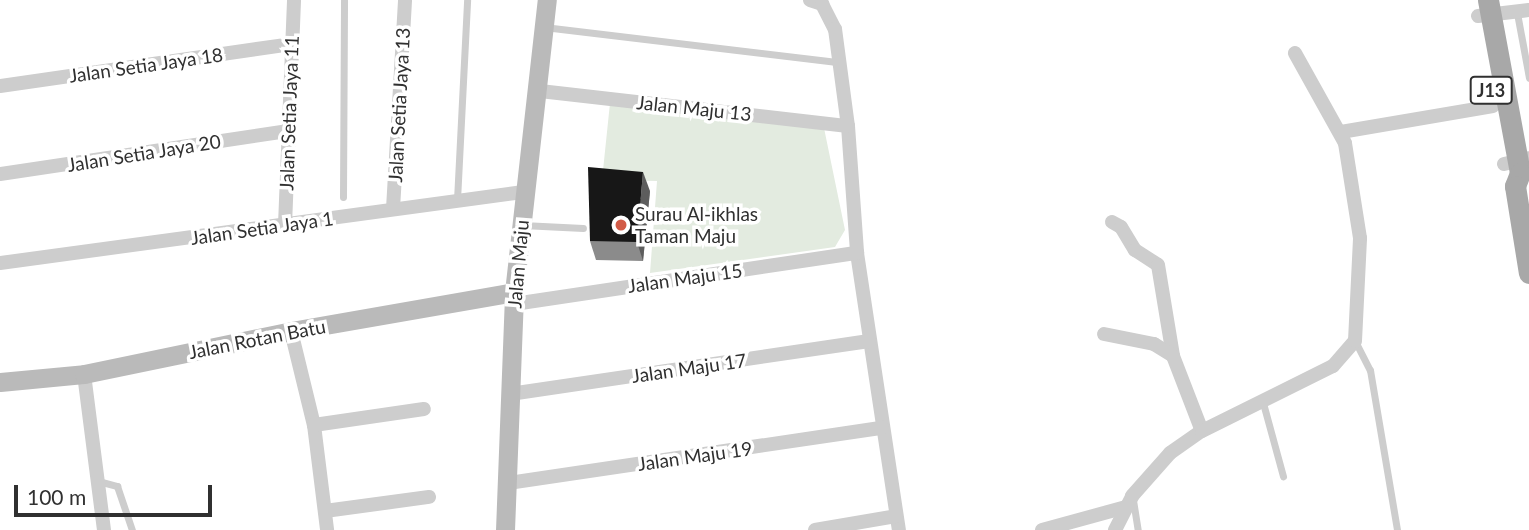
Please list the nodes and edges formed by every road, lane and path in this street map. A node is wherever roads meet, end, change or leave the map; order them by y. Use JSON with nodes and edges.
{"nodes":[{"id":1,"x":294,"y":0,"type":"edge"},
{"id":2,"x":344,"y":0,"type":"edge"},
{"id":3,"x":405,"y":0,"type":"edge"},
{"id":4,"x":467,"y":0,"type":"edge"},
{"id":5,"x":547,"y":0,"type":"edge"},
{"id":6,"x":810,"y":0,"type":"edge"},
{"id":7,"x":1483,"y":8,"type":"edge"},
{"id":8,"x":1523,"y":12,"type":"edge"},
{"id":9,"x":544,"y":27,"type":"junction"},
{"id":10,"x":291,"y":44,"type":"junction"},
{"id":11,"x":1296,"y":53,"type":"dead end"},
{"id":12,"x":839,"y":62,"type":"junction"},
{"id":13,"x":1529,"y":78,"type":"edge"},
{"id":14,"x":0,"y":86,"type":"edge"},
{"id":15,"x":540,"y":91,"type":"junction"},
{"id":16,"x":1493,"y":106,"type":"junction"},
{"id":17,"x":848,"y":125,"type":"junction"},
{"id":18,"x":287,"y":131,"type":"junction"},
{"id":19,"x":1341,"y":132,"type":"junction"},
{"id":20,"x":1517,"y":161,"type":"edge"},
{"id":21,"x":0,"y":174,"type":"edge"},
{"id":22,"x":523,"y":192,"type":"junction"},
{"id":23,"x":343,"y":197,"type":"dead end"},
{"id":24,"x":457,"y":201,"type":"junction"},
{"id":25,"x":393,"y":209,"type":"junction"},
{"id":26,"x":1112,"y":222,"type":"dead end"},
{"id":27,"x":285,"y":225,"type":"junction"},
{"id":28,"x":521,"y":225,"type":"junction"},
{"id":29,"x":583,"y":228,"type":"dead end"},
{"id":30,"x":857,"y":253,"type":"junction"},
{"id":31,"x":0,"y":263,"type":"edge"},
{"id":32,"x":1529,"y":270,"type":"edge"},
{"id":33,"x":514,"y":298,"type":"junction"},
{"id":34,"x":290,"y":331,"type":"junction"},
{"id":35,"x":1104,"y":334,"type":"dead end"},
{"id":36,"x":869,"y":341,"type":"junction"},
{"id":37,"x":1355,"y":341,"type":"junction"},
{"id":38,"x":1173,"y":356,"type":"junction"},
{"id":39,"x":84,"y":374,"type":"junction"},
{"id":40,"x":3,"y":379,"type":"edge"},
{"id":41,"x":510,"y":394,"type":"junction"},
{"id":42,"x":1263,"y":403,"type":"junction"},
{"id":43,"x":424,"y":409,"type":"dead end"},
{"id":44,"x":314,"y":425,"type":"junction"},
{"id":45,"x":882,"y":428,"type":"junction"},
{"id":46,"x":1202,"y":431,"type":"junction"},
{"id":47,"x":1283,"y":476,"type":"dead end"},
{"id":48,"x":97,"y":481,"type":"junction"},
{"id":49,"x":508,"y":484,"type":"junction"},
{"id":50,"x":429,"y":497,"type":"dead end"},
{"id":51,"x":1129,"y":501,"type":"junction"},
{"id":52,"x":325,"y":511,"type":"junction"},
{"id":53,"x":898,"y":523,"type":"edge"},
{"id":54,"x":104,"y":530,"type":"edge"},
{"id":55,"x":132,"y":530,"type":"edge"},
{"id":56,"x":327,"y":530,"type":"edge"},
{"id":57,"x":505,"y":530,"type":"edge"},
{"id":58,"x":815,"y":530,"type":"edge"},
{"id":59,"x":1042,"y":530,"type":"edge"},
{"id":60,"x":1115,"y":530,"type":"edge"},
{"id":61,"x":1138,"y":530,"type":"edge"},
{"id":62,"x":1397,"y":530,"type":"edge"}],
"edges":[{"from":1,"to":10,"type":"street","name":"Jalan Setia Jaya 11"},
{"from":2,"to":23,"type":"lane"},
{"from":3,"to":25,"type":"street","name":"Jalan Setia Jaya 13"},
{"from":4,"to":24,"type":"lane"},
{"from":5,"to":9,"type":"street","name":"Jalan Maju"},
{"from":6,"to":12,"type":"street"},
{"from":7,"to":8,"type":"street"},
{"from":7,"to":16,"type":"main road","number":"J13"},
{"from":7,"to":20,"type":"main road","number":"J13"},
{"from":8,"to":13,"type":"lane"},
{"from":9,"to":12,"type":"lane"},
{"from":9,"to":15,"type":"street","name":"Jalan Maju"},
{"from":10,"to":14,"type":"street","name":"Jalan Setia Jaya 18"},
{"from":10,"to":18,"type":"street","name":"Jalan Setia Jaya 11"},
{"from":11,"to":19,"type":"street"},
{"from":12,"to":17,"type":"street"},
{"from":15,"to":17,"type":"street","name":"Jalan Maju 13"},
{"from":15,"to":22,"type":"street","name":"Jalan Maju"},
{"from":16,"to":19,"type":"street"},
{"from":16,"to":20,"type":"main road","number":"J13"},
{"from":17,"to":30,"type":"street"},
{"from":18,"to":21,"type":"street","name":"Jalan Setia Jaya 20"},
{"from":18,"to":27,"type":"street","name":"Jalan Setia Jaya 11"},
{"from":19,"to":37,"type":"street"},
{"from":20,"to":32,"type":"main road","number":"J13"},
{"from":22,"to":24,"type":"street","name":"Jalan Setia Jaya 1"},
{"from":22,"to":28,"type":"street","name":"Jalan Maju"},
{"from":24,"to":25,"type":"street","name":"Jalan Setia Jaya 1"},
{"from":25,"to":27,"type":"street","name":"Jalan Setia Jaya 1"},
{"from":26,"to":38,"type":"street"},
{"from":27,"to":31,"type":"street","name":"Jalan Setia Jaya 1"},
{"from":28,"to":29,"type":"lane"},
{"from":28,"to":33,"type":"street","name":"Jalan Maju"},
{"from":30,"to":33,"type":"street","name":"Jalan Maju 15"},
{"from":30,"to":36,"type":"street"},
{"from":33,"to":34,"type":"street","name":"Jalan Rotan Batu"},
{"from":33,"to":41,"type":"street","name":"Jalan Maju"},
{"from":34,"to":39,"type":"street","name":"Jalan Rotan Batu"},
{"from":34,"to":44,"type":"street"},
{"from":35,"to":38,"type":"street"},
{"from":36,"to":41,"type":"street","name":"Jalan Maju 17"},
{"from":36,"to":45,"type":"street"},
{"from":37,"to":42,"type":"street"},
{"from":37,"to":62,"type":"lane"},
{"from":38,"to":46,"type":"street"},
{"from":39,"to":40,"type":"street","name":"Jalan Rotan Batu"},
{"from":39,"to":48,"type":"street"},
{"from":41,"to":49,"type":"street","name":"Jalan Maju"},
{"from":42,"to":46,"type":"street"},
{"from":42,"to":47,"type":"lane"},
{"from":43,"to":44,"type":"street"},
{"from":44,"to":52,"type":"street"},
{"from":45,"to":49,"type":"street","name":"Jalan Maju 19"},
{"from":45,"to":53,"type":"street"},
{"from":46,"to":51,"type":"street"},
{"from":48,"to":54,"type":"street"},
{"from":48,"to":55,"type":"lane"},
{"from":49,"to":57,"type":"street","name":"Jalan Maju"},
{"from":50,"to":52,"type":"street"},
{"from":51,"to":59,"type":"street"},
{"from":51,"to":60,"type":"street"},
{"from":51,"to":61,"type":"lane"},
{"from":52,"to":56,"type":"street"},
{"from":53,"to":58,"type":"street"}]}
